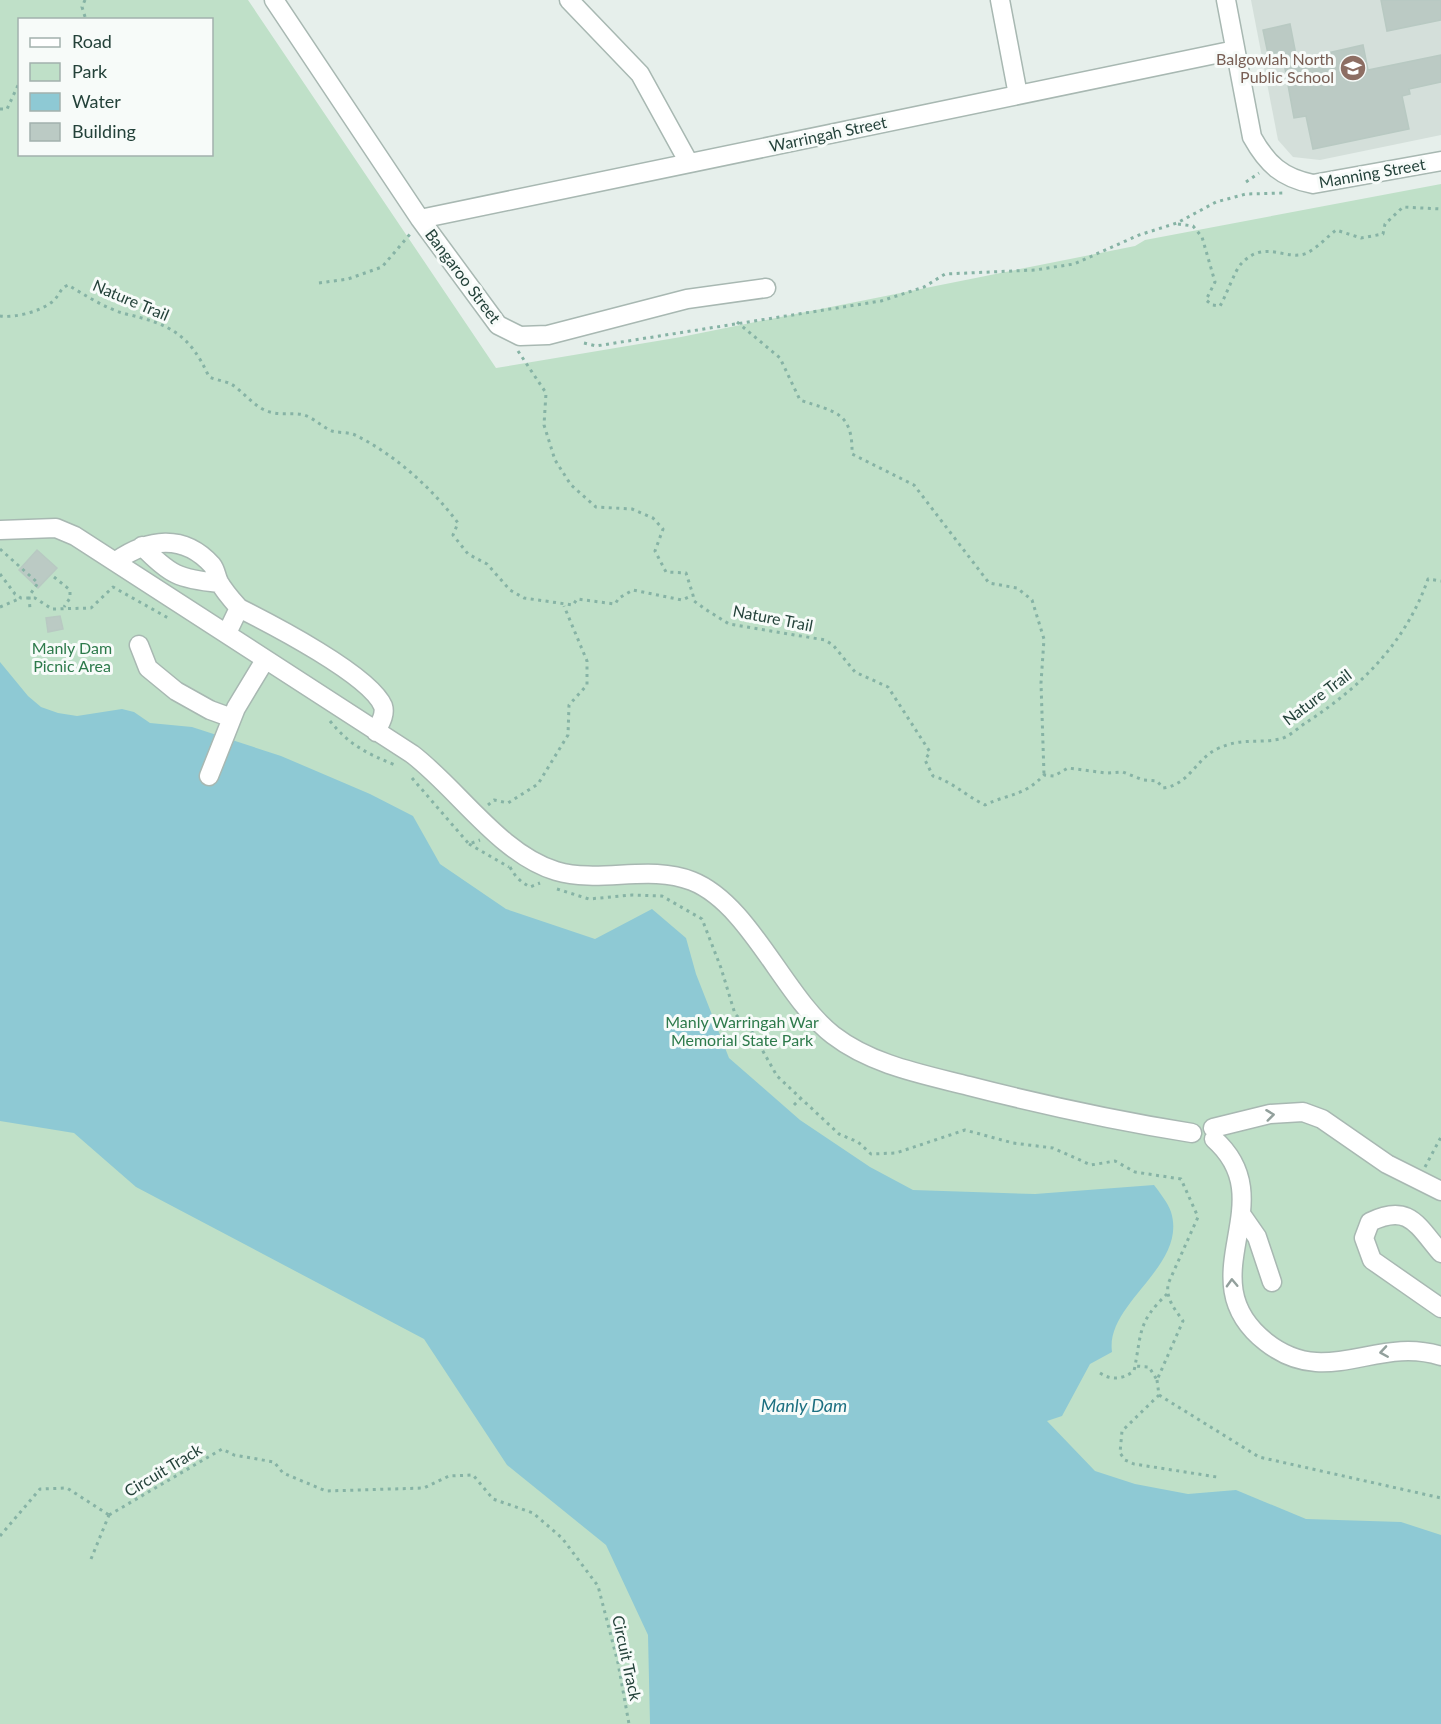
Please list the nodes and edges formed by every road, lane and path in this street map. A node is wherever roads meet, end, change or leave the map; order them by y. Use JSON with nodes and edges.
{"nodes":[{"id":1,"x":86,"y":0,"type":"edge"},
{"id":2,"x":274,"y":0,"type":"edge"},
{"id":3,"x":569,"y":0,"type":"edge"},
{"id":4,"x":1000,"y":0,"type":"edge"},
{"id":5,"x":1226,"y":0,"type":"edge"},
{"id":6,"x":85,"y":18,"type":"edge"},
{"id":7,"x":1235,"y":50,"type":"junction"},
{"id":8,"x":18,"y":86,"type":"edge"},
{"id":9,"x":1018,"y":95,"type":"junction"},
{"id":10,"x":0,"y":109,"type":"edge"},
{"id":11,"x":1441,"y":161,"type":"edge"},
{"id":12,"x":690,"y":163,"type":"junction"},
{"id":13,"x":1293,"y":194,"type":"dead end"},
{"id":14,"x":1441,"y":209,"type":"edge"},
{"id":15,"x":420,"y":219,"type":"junction"},
{"id":16,"x":1177,"y":223,"type":"junction"},
{"id":17,"x":319,"y":283,"type":"dead end"},
{"id":18,"x":766,"y":288,"type":"dead end"},
{"id":19,"x":0,"y":316,"type":"edge"},
{"id":20,"x":737,"y":322,"type":"junction"},
{"id":21,"x":520,"y":336,"type":"junction"},
{"id":22,"x":577,"y":342,"type":"dead end"},
{"id":23,"x":0,"y":530,"type":"edge"},
{"id":24,"x":142,"y":546,"type":"junction"},
{"id":25,"x":0,"y":549,"type":"edge"},
{"id":26,"x":116,"y":561,"type":"junction"},
{"id":27,"x":0,"y":574,"type":"edge"},
{"id":28,"x":54,"y":577,"type":"dead end"},
{"id":29,"x":1441,"y":581,"type":"edge"},
{"id":30,"x":219,"y":583,"type":"junction"},
{"id":31,"x":693,"y":595,"type":"junction"},
{"id":32,"x":29,"y":596,"type":"junction"},
{"id":33,"x":21,"y":597,"type":"junction"},
{"id":34,"x":564,"y":606,"type":"junction"},
{"id":35,"x":0,"y":607,"type":"edge"},
{"id":36,"x":62,"y":608,"type":"junction"},
{"id":37,"x":239,"y":608,"type":"junction"},
{"id":38,"x":30,"y":609,"type":"dead end"},
{"id":39,"x":172,"y":620,"type":"dead end"},
{"id":40,"x":227,"y":633,"type":"junction"},
{"id":41,"x":139,"y":645,"type":"dead end"},
{"id":42,"x":265,"y":660,"type":"junction"},
{"id":43,"x":232,"y":718,"type":"junction"},
{"id":44,"x":329,"y":720,"type":"dead end"},
{"id":45,"x":376,"y":732,"type":"junction"},
{"id":46,"x":402,"y":767,"type":"dead end"},
{"id":47,"x":409,"y":775,"type":"dead end"},
{"id":48,"x":1044,"y":775,"type":"junction"},
{"id":49,"x":208,"y":776,"type":"dead end"},
{"id":50,"x":471,"y":808,"type":"junction"},
{"id":51,"x":496,"y":834,"type":"junction"},
{"id":52,"x":510,"y":867,"type":"dead end"},
{"id":53,"x":544,"y":878,"type":"dead end"},
{"id":54,"x":800,"y":1099,"type":"dead end"},
{"id":55,"x":794,"y":1106,"type":"dead end"},
{"id":56,"x":1213,"y":1134,"type":"junction"},
{"id":57,"x":1441,"y":1137,"type":"edge"},
{"id":58,"x":1419,"y":1180,"type":"junction"},
{"id":59,"x":1441,"y":1191,"type":"edge"},
{"id":60,"x":1241,"y":1214,"type":"junction"},
{"id":61,"x":1441,"y":1253,"type":"edge"},
{"id":62,"x":1174,"y":1273,"type":"dead end"},
{"id":63,"x":1272,"y":1282,"type":"dead end"},
{"id":64,"x":1167,"y":1293,"type":"junction"},
{"id":65,"x":1441,"y":1308,"type":"edge"},
{"id":66,"x":1441,"y":1356,"type":"edge"},
{"id":67,"x":1135,"y":1366,"type":"junction"},
{"id":68,"x":1100,"y":1373,"type":"dead end"},
{"id":69,"x":1157,"y":1380,"type":"junction"},
{"id":70,"x":1159,"y":1395,"type":"junction"},
{"id":71,"x":1217,"y":1477,"type":"dead end"},
{"id":72,"x":1441,"y":1498,"type":"edge"},
{"id":73,"x":109,"y":1515,"type":"junction"},
{"id":74,"x":0,"y":1536,"type":"edge"},
{"id":75,"x":91,"y":1559,"type":"dead end"},
{"id":76,"x":629,"y":1724,"type":"edge"}],
"edges":[{"from":1,"to":6,"type":"path"},
{"from":2,"to":15,"type":"street","name":"Bangaroo Street"},
{"from":3,"to":12,"type":"street"},
{"from":4,"to":9,"type":"street"},
{"from":5,"to":7,"type":"street"},
{"from":7,"to":9,"type":"street","name":"Warringah Street"},
{"from":7,"to":11,"type":"street","name":"Manning Street"},
{"from":8,"to":10,"type":"path"},
{"from":9,"to":12,"type":"street","name":"Warringah Street"},
{"from":12,"to":15,"type":"street","name":"Warringah Street"},
{"from":13,"to":16,"type":"path"},
{"from":14,"to":16,"type":"path"},
{"from":15,"to":17,"type":"path"},
{"from":15,"to":21,"type":"street","name":"Bangaroo Street"},
{"from":16,"to":20,"type":"path"},
{"from":18,"to":21,"type":"street","name":"Bangaroo Street"},
{"from":19,"to":34,"type":"path","name":"Nature Trail"},
{"from":20,"to":22,"type":"path"},
{"from":20,"to":48,"type":"path"},
{"from":21,"to":31,"type":"path"},
{"from":23,"to":26,"type":"street"},
{"from":24,"to":26,"type":"street"},
{"from":24,"to":30,"type":"street"},
{"from":24,"to":30,"type":"street"},
{"from":25,"to":32,"type":"path"},
{"from":26,"to":40,"type":"street"},
{"from":27,"to":33,"type":"path"},
{"from":28,"to":36,"type":"path"},
{"from":29,"to":48,"type":"path","name":"Nature Trail"},
{"from":30,"to":37,"type":"street"},
{"from":31,"to":34,"type":"path","name":"Nature Trail"},
{"from":31,"to":48,"type":"path","name":"Nature Trail"},
{"from":32,"to":33,"type":"path"},
{"from":32,"to":36,"type":"path"},
{"from":32,"to":38,"type":"path"},
{"from":33,"to":35,"type":"path"},
{"from":34,"to":50,"type":"path"},
{"from":36,"to":39,"type":"path"},
{"from":37,"to":40,"type":"street"},
{"from":37,"to":45,"type":"street"},
{"from":40,"to":42,"type":"street"},
{"from":41,"to":43,"type":"street"},
{"from":42,"to":43,"type":"street"},
{"from":42,"to":45,"type":"street"},
{"from":43,"to":49,"type":"street"},
{"from":44,"to":46,"type":"path"},
{"from":45,"to":50,"type":"street"},
{"from":47,"to":51,"type":"path"},
{"from":50,"to":51,"type":"street"},
{"from":51,"to":56,"type":"street"},
{"from":52,"to":53,"type":"path"},
{"from":54,"to":55,"type":"path"},
{"from":56,"to":58,"type":"street","one_way":true},
{"from":56,"to":60,"type":"street"},
{"from":57,"to":58,"type":"path"},
{"from":58,"to":59,"type":"street"},
{"from":60,"to":63,"type":"street"},
{"from":66,"to":60,"type":"street","one_way":true},
{"from":61,"to":65,"type":"street"},
{"from":62,"to":64,"type":"path"},
{"from":64,"to":67,"type":"path"},
{"from":64,"to":69,"type":"path"},
{"from":67,"to":68,"type":"path"},
{"from":67,"to":69,"type":"path"},
{"from":69,"to":70,"type":"path"},
{"from":70,"to":71,"type":"path"},
{"from":70,"to":72,"type":"path"},
{"from":73,"to":74,"type":"path"},
{"from":73,"to":75,"type":"path"},
{"from":73,"to":76,"type":"path","name":"Circuit Track"}]}
